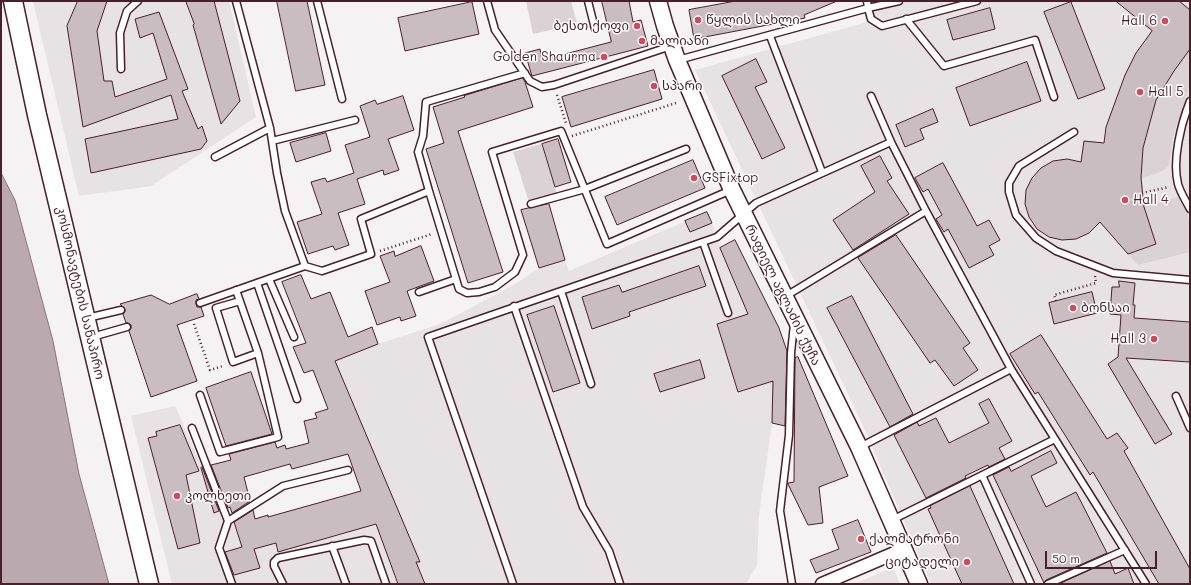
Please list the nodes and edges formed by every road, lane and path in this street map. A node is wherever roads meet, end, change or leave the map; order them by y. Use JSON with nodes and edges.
{"nodes":[{"id":1,"x":13,"y":1,"type":"edge"},
{"id":2,"x":138,"y":1,"type":"edge"},
{"id":3,"x":236,"y":1,"type":"edge"},
{"id":4,"x":317,"y":1,"type":"edge"},
{"id":5,"x":488,"y":1,"type":"edge"},
{"id":6,"x":588,"y":1,"type":"edge"},
{"id":7,"x":658,"y":1,"type":"edge"},
{"id":8,"x":866,"y":1,"type":"edge"},
{"id":9,"x":899,"y":1,"type":"edge"},
{"id":10,"x":977,"y":1,"type":"edge"},
{"id":11,"x":868,"y":8,"type":"junction"},
{"id":12,"x":906,"y":20,"type":"junction"},
{"id":13,"x":595,"y":29,"type":"dead end"},
{"id":14,"x":770,"y":36,"type":"junction"},
{"id":15,"x":675,"y":53,"type":"junction"},
{"id":16,"x":121,"y":69,"type":"dead end"},
{"id":17,"x":525,"y":73,"type":"junction"},
{"id":18,"x":554,"y":85,"type":"junction"},
{"id":19,"x":871,"y":96,"type":"dead end"},
{"id":20,"x":1054,"y":97,"type":"dead end"},
{"id":21,"x":342,"y":99,"type":"dead end"},
{"id":22,"x":1190,"y":101,"type":"edge"},
{"id":23,"x":676,"y":104,"type":"dead end"},
{"id":24,"x":355,"y":120,"type":"dead end"},
{"id":25,"x":270,"y":128,"type":"junction"},
{"id":26,"x":561,"y":131,"type":"junction"},
{"id":27,"x":1074,"y":132,"type":"dead end"},
{"id":28,"x":564,"y":139,"type":"junction"},
{"id":29,"x":272,"y":141,"type":"junction"},
{"id":30,"x":892,"y":142,"type":"junction"},
{"id":31,"x":686,"y":149,"type":"dead end"},
{"id":32,"x":215,"y":157,"type":"dead end"},
{"id":33,"x":822,"y":172,"type":"junction"},
{"id":34,"x":1178,"y":184,"type":"junction"},
{"id":35,"x":585,"y":189,"type":"junction"},
{"id":36,"x":732,"y":190,"type":"junction"},
{"id":37,"x":429,"y":191,"type":"junction"},
{"id":38,"x":1142,"y":193,"type":"dead end"},
{"id":39,"x":532,"y":204,"type":"dead end"},
{"id":40,"x":1190,"y":209,"type":"edge"},
{"id":41,"x":926,"y":211,"type":"junction"},
{"id":42,"x":743,"y":214,"type":"junction"},
{"id":43,"x":442,"y":231,"type":"junction"},
{"id":44,"x":703,"y":242,"type":"junction"},
{"id":45,"x":372,"y":254,"type":"junction"},
{"id":46,"x":1093,"y":265,"type":"junction"},
{"id":47,"x":305,"y":266,"type":"junction"},
{"id":48,"x":269,"y":279,"type":"junction"},
{"id":49,"x":456,"y":280,"type":"junction"},
{"id":50,"x":1190,"y":280,"type":"edge"},
{"id":51,"x":257,"y":283,"type":"junction"},
{"id":52,"x":236,"y":290,"type":"junction"},
{"id":53,"x":561,"y":291,"type":"junction"},
{"id":54,"x":419,"y":292,"type":"dead end"},
{"id":55,"x":785,"y":297,"type":"junction"},
{"id":56,"x":240,"y":301,"type":"junction"},
{"id":57,"x":1056,"y":301,"type":"dead end"},
{"id":58,"x":200,"y":303,"type":"dead end"},
{"id":59,"x":514,"y":306,"type":"junction"},
{"id":60,"x":122,"y":310,"type":"dead end"},
{"id":61,"x":728,"y":313,"type":"dead end"},
{"id":62,"x":85,"y":319,"type":"junction"},
{"id":63,"x":795,"y":319,"type":"junction"},
{"id":64,"x":194,"y":324,"type":"dead end"},
{"id":65,"x":127,"y":327,"type":"dead end"},
{"id":66,"x":90,"y":337,"type":"junction"},
{"id":67,"x":294,"y":337,"type":"dead end"},
{"id":68,"x":258,"y":353,"type":"junction"},
{"id":69,"x":216,"y":368,"type":"dead end"},
{"id":70,"x":1011,"y":369,"type":"junction"},
{"id":71,"x":591,"y":384,"type":"dead end"},
{"id":72,"x":200,"y":395,"type":"dead end"},
{"id":73,"x":1176,"y":396,"type":"dead end"},
{"id":74,"x":297,"y":399,"type":"dead end"},
{"id":75,"x":192,"y":428,"type":"dead end"},
{"id":76,"x":1190,"y":428,"type":"edge"},
{"id":77,"x":1055,"y":438,"type":"junction"},
{"id":78,"x":859,"y":447,"type":"junction"},
{"id":79,"x":348,"y":470,"type":"dead end"},
{"id":80,"x":982,"y":475,"type":"junction"},
{"id":81,"x":892,"y":520,"type":"junction"},
{"id":82,"x":228,"y":521,"type":"junction"},
{"id":83,"x":332,"y":546,"type":"junction"},
{"id":84,"x":904,"y":549,"type":"junction"},
{"id":85,"x":1125,"y":550,"type":"junction"},
{"id":86,"x":149,"y":584,"type":"edge"},
{"id":87,"x":232,"y":584,"type":"edge"},
{"id":88,"x":283,"y":584,"type":"edge"},
{"id":89,"x":346,"y":584,"type":"edge"},
{"id":90,"x":386,"y":584,"type":"edge"},
{"id":91,"x":514,"y":584,"type":"edge"},
{"id":92,"x":620,"y":584,"type":"edge"},
{"id":93,"x":792,"y":584,"type":"edge"},
{"id":94,"x":822,"y":584,"type":"edge"},
{"id":95,"x":919,"y":584,"type":"edge"},
{"id":96,"x":1030,"y":584,"type":"edge"},
{"id":97,"x":1048,"y":584,"type":"edge"},
{"id":98,"x":1146,"y":584,"type":"edge"}],
"edges":[{"from":1,"to":62,"type":"main road","name":"კოსმონავტების სანაპირო"},
{"from":2,"to":16,"type":"lane"},
{"from":3,"to":25,"type":"lane"},
{"from":4,"to":21,"type":"lane"},
{"from":5,"to":17,"type":"lane"},
{"from":6,"to":13,"type":"lane"},
{"from":7,"to":15,"type":"street","name":"რაფიელ აგლაძის ქუჩა"},
{"from":8,"to":11,"type":"lane"},
{"from":9,"to":11,"type":"lane"},
{"from":10,"to":12,"type":"lane"},
{"from":11,"to":12,"type":"lane"},
{"from":11,"to":14,"type":"lane"},
{"from":12,"to":20,"type":"lane"},
{"from":14,"to":15,"type":"lane"},
{"from":14,"to":33,"type":"lane"},
{"from":15,"to":18,"type":"lane"},
{"from":15,"to":36,"type":"street","name":"რაფიელ აგლაძის ქუჩა"},
{"from":17,"to":18,"type":"lane"},
{"from":17,"to":37,"type":"lane"},
{"from":18,"to":26,"type":"path"},
{"from":19,"to":30,"type":"lane"},
{"from":22,"to":34,"type":"lane"},
{"from":23,"to":28,"type":"path"},
{"from":24,"to":29,"type":"lane"},
{"from":25,"to":29,"type":"lane"},
{"from":25,"to":32,"type":"lane"},
{"from":26,"to":28,"type":"lane"},
{"from":26,"to":49,"type":"lane"},
{"from":27,"to":46,"type":"lane"},
{"from":28,"to":35,"type":"lane"},
{"from":29,"to":47,"type":"lane"},
{"from":30,"to":33,"type":"lane"},
{"from":30,"to":41,"type":"lane"},
{"from":31,"to":35,"type":"lane"},
{"from":33,"to":42,"type":"lane"},
{"from":34,"to":38,"type":"path"},
{"from":34,"to":40,"type":"lane"},
{"from":35,"to":36,"type":"lane"},
{"from":35,"to":39,"type":"lane"},
{"from":36,"to":42,"type":"street","name":"რაფიელ აგლაძის ქუჩა"},
{"from":37,"to":43,"type":"lane"},
{"from":37,"to":45,"type":"lane"},
{"from":41,"to":55,"type":"lane"},
{"from":41,"to":70,"type":"lane"},
{"from":42,"to":44,"type":"lane"},
{"from":42,"to":55,"type":"street","name":"რაფიელ აგლაძის ქუჩა"},
{"from":43,"to":45,"type":"path"},
{"from":43,"to":49,"type":"lane"},
{"from":44,"to":53,"type":"lane"},
{"from":44,"to":61,"type":"lane"},
{"from":45,"to":47,"type":"lane"},
{"from":46,"to":50,"type":"lane"},
{"from":46,"to":57,"type":"path"},
{"from":47,"to":48,"type":"lane"},
{"from":48,"to":51,"type":"lane"},
{"from":48,"to":67,"type":"lane"},
{"from":49,"to":54,"type":"lane"},
{"from":51,"to":52,"type":"lane"},
{"from":51,"to":74,"type":"lane"},
{"from":52,"to":56,"type":"lane"},
{"from":52,"to":58,"type":"lane"},
{"from":53,"to":59,"type":"lane"},
{"from":53,"to":71,"type":"lane"},
{"from":55,"to":63,"type":"street","name":"რაფიელ აგლაძის ქუჩა"},
{"from":56,"to":68,"type":"lane"},
{"from":56,"to":68,"type":"lane"},
{"from":59,"to":91,"type":"lane"},
{"from":59,"to":92,"type":"lane"},
{"from":60,"to":62,"type":"lane"},
{"from":62,"to":66,"type":"main road","name":"კოსმონავტების სანაპირო"},
{"from":63,"to":78,"type":"street","name":"რაფიელ აგლაძის ქუჩა"},
{"from":63,"to":93,"type":"lane"},
{"from":64,"to":69,"type":"path"},
{"from":65,"to":66,"type":"lane"},
{"from":66,"to":86,"type":"main road","name":"კოსმონავტების სანაპირო"},
{"from":68,"to":72,"type":"lane"},
{"from":70,"to":77,"type":"lane"},
{"from":70,"to":78,"type":"lane"},
{"from":73,"to":76,"type":"lane"},
{"from":75,"to":82,"type":"lane"},
{"from":77,"to":80,"type":"lane"},
{"from":77,"to":85,"type":"lane"},
{"from":78,"to":81,"type":"street","name":"რაფიელ აგლაძის ქუჩა"},
{"from":79,"to":82,"type":"lane"},
{"from":80,"to":81,"type":"lane"},
{"from":80,"to":96,"type":"lane"},
{"from":81,"to":84,"type":"street","name":"რაფიელ აგლაძის ქუჩა"},
{"from":82,"to":87,"type":"lane"},
{"from":83,"to":88,"type":"lane"},
{"from":83,"to":89,"type":"lane"},
{"from":83,"to":90,"type":"lane"},
{"from":84,"to":94,"type":"street"},
{"from":84,"to":95,"type":"street","name":"რაფიელ აგლაძის ქუჩა"},
{"from":85,"to":97,"type":"lane"},
{"from":85,"to":98,"type":"lane"}]}
